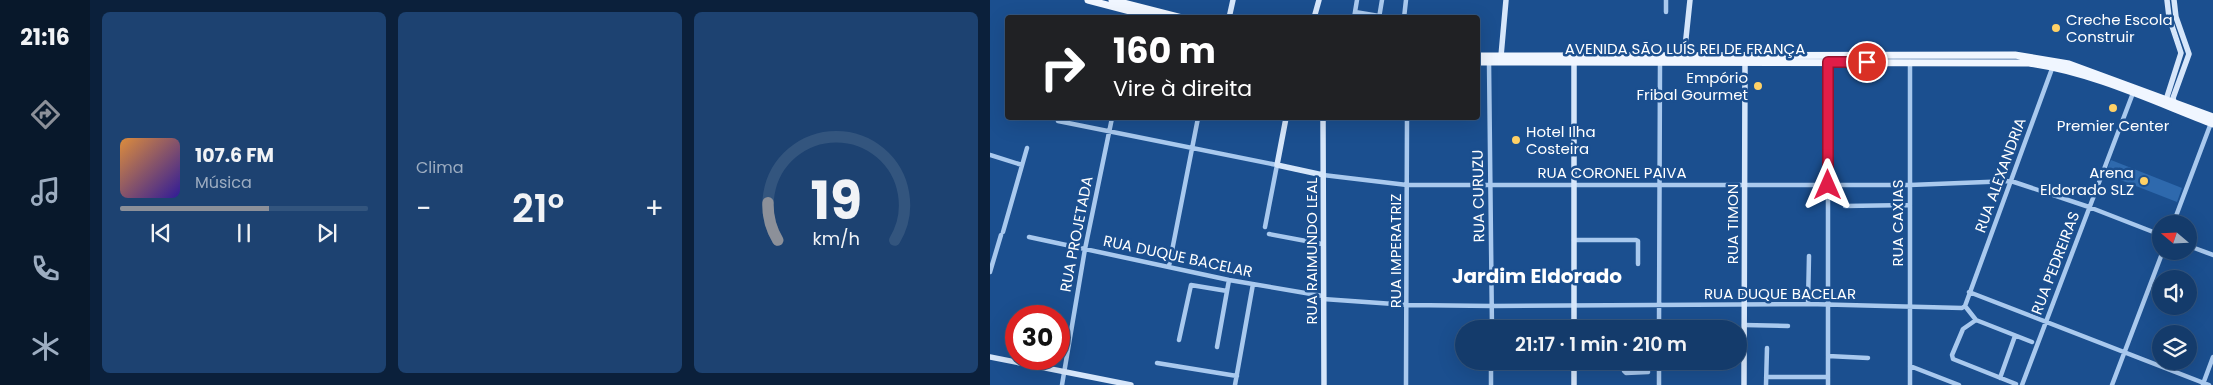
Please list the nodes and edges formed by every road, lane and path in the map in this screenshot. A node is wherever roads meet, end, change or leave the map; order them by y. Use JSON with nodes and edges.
{"nodes":[{"id":1,"x":1088,"y":0,"type":"edge"},
{"id":2,"x":1112,"y":0,"type":"edge"},
{"id":3,"x":1233,"y":0,"type":"edge"},
{"id":4,"x":1319,"y":0,"type":"edge"},
{"id":5,"x":1357,"y":0,"type":"edge"},
{"id":6,"x":1382,"y":0,"type":"edge"},
{"id":7,"x":1406,"y":0,"type":"edge"},
{"id":8,"x":1506,"y":0,"type":"edge"},
{"id":9,"x":1666,"y":0,"type":"edge"},
{"id":10,"x":1690,"y":0,"type":"edge"},
{"id":11,"x":2167,"y":0,"type":"edge"},
{"id":12,"x":2174,"y":0,"type":"edge"},
{"id":13,"x":1355,"y":12,"type":"junction"},
{"id":14,"x":1666,"y":12,"type":"dead end"},
{"id":15,"x":1130,"y":14,"type":"edge"},
{"id":16,"x":1170,"y":15,"type":"edge"},
{"id":17,"x":1230,"y":15,"type":"edge"},
{"id":18,"x":1315,"y":15,"type":"edge"},
{"id":19,"x":1354,"y":15,"type":"edge"},
{"id":20,"x":1369,"y":15,"type":"edge"},
{"id":21,"x":1379,"y":15,"type":"edge"},
{"id":22,"x":1404,"y":15,"type":"edge"},
{"id":23,"x":2183,"y":37,"type":"junction"},
{"id":24,"x":2177,"y":39,"type":"junction"},
{"id":25,"x":1480,"y":56,"type":"edge"},
{"id":26,"x":1501,"y":56,"type":"junction"},
{"id":27,"x":1685,"y":59,"type":"junction"},
{"id":28,"x":1572,"y":60,"type":"junction"},
{"id":29,"x":1480,"y":62,"type":"edge"},
{"id":30,"x":1489,"y":62,"type":"junction"},
{"id":31,"x":1660,"y":62,"type":"junction"},
{"id":32,"x":1745,"y":62,"type":"junction"},
{"id":33,"x":1828,"y":62,"type":"junction"},
{"id":34,"x":1910,"y":62,"type":"junction"},
{"id":35,"x":2053,"y":66,"type":"junction"},
{"id":36,"x":2133,"y":93,"type":"junction"},
{"id":37,"x":2165,"y":102,"type":"junction"},
{"id":38,"x":2174,"y":102,"type":"junction"},
{"id":39,"x":1112,"y":120,"type":"edge"},
{"id":40,"x":1198,"y":120,"type":"edge"},
{"id":41,"x":1286,"y":120,"type":"edge"},
{"id":42,"x":1323,"y":120,"type":"edge"},
{"id":43,"x":1407,"y":120,"type":"edge"},
{"id":44,"x":1058,"y":121,"type":"dead end"},
{"id":45,"x":2212,"y":121,"type":"edge"},
{"id":46,"x":1109,"y":132,"type":"junction"},
{"id":47,"x":1027,"y":148,"type":"dead end"},
{"id":48,"x":1192,"y":149,"type":"junction"},
{"id":49,"x":990,"y":155,"type":"edge"},
{"id":50,"x":1277,"y":164,"type":"junction"},
{"id":51,"x":1022,"y":165,"type":"junction"},
{"id":52,"x":1323,"y":175,"type":"junction"},
{"id":53,"x":2011,"y":180,"type":"junction"},
{"id":54,"x":1491,"y":184,"type":"junction"},
{"id":55,"x":1408,"y":185,"type":"junction"},
{"id":56,"x":1574,"y":185,"type":"junction"},
{"id":57,"x":1660,"y":185,"type":"junction"},
{"id":58,"x":1744,"y":185,"type":"junction"},
{"id":59,"x":1828,"y":185,"type":"junction"},
{"id":60,"x":1910,"y":185,"type":"junction"},
{"id":61,"x":1910,"y":205,"type":"junction"},
{"id":62,"x":1845,"y":206,"type":"dead end"},
{"id":63,"x":2089,"y":207,"type":"junction"},
{"id":64,"x":2179,"y":215,"type":"edge"},
{"id":65,"x":1265,"y":226,"type":"dead end"},
{"id":66,"x":2152,"y":232,"type":"edge"},
{"id":67,"x":1269,"y":234,"type":"dead end"},
{"id":68,"x":1029,"y":237,"type":"dead end"},
{"id":69,"x":1574,"y":240,"type":"junction"},
{"id":70,"x":1322,"y":244,"type":"junction"},
{"id":71,"x":1085,"y":249,"type":"junction"},
{"id":72,"x":2198,"y":249,"type":"edge"},
{"id":73,"x":990,"y":251,"type":"edge"},
{"id":74,"x":996,"y":253,"type":"junction"},
{"id":75,"x":2213,"y":255,"type":"edge"},
{"id":76,"x":1809,"y":256,"type":"dead end"},
{"id":77,"x":2159,"y":260,"type":"edge"},
{"id":78,"x":1638,"y":264,"type":"dead end"},
{"id":79,"x":1169,"y":266,"type":"junction"},
{"id":80,"x":990,"y":272,"type":"edge"},
{"id":81,"x":1229,"y":280,"type":"junction"},
{"id":82,"x":1253,"y":284,"type":"junction"},
{"id":83,"x":1227,"y":291,"type":"junction"},
{"id":84,"x":1970,"y":292,"type":"junction"},
{"id":85,"x":1323,"y":298,"type":"junction"},
{"id":86,"x":1408,"y":304,"type":"junction"},
{"id":87,"x":1744,"y":304,"type":"junction"},
{"id":88,"x":1808,"y":304,"type":"junction"},
{"id":89,"x":1827,"y":304,"type":"junction"},
{"id":90,"x":1492,"y":306,"type":"junction"},
{"id":91,"x":1659,"y":306,"type":"junction"},
{"id":92,"x":1910,"y":306,"type":"junction"},
{"id":93,"x":1965,"y":306,"type":"junction"},
{"id":94,"x":1574,"y":307,"type":"junction"},
{"id":95,"x":1492,"y":320,"type":"edge"},
{"id":96,"x":1574,"y":320,"type":"edge"},
{"id":97,"x":1659,"y":320,"type":"edge"},
{"id":98,"x":1744,"y":320,"type":"edge"},
{"id":99,"x":1976,"y":320,"type":"junction"},
{"id":100,"x":2046,"y":322,"type":"junction"},
{"id":101,"x":1747,"y":325,"type":"edge"},
{"id":102,"x":1788,"y":326,"type":"dead end"},
{"id":103,"x":2015,"y":336,"type":"junction"},
{"id":104,"x":1179,"y":340,"type":"dead end"},
{"id":105,"x":2032,"y":342,"type":"dead end"},
{"id":106,"x":1217,"y":347,"type":"dead end"},
{"id":107,"x":1767,"y":348,"type":"dead end"},
{"id":108,"x":2125,"y":352,"type":"junction"},
{"id":109,"x":1828,"y":356,"type":"junction"},
{"id":110,"x":990,"y":357,"type":"edge"},
{"id":111,"x":2213,"y":357,"type":"edge"},
{"id":112,"x":1868,"y":358,"type":"dead end"},
{"id":113,"x":1157,"y":363,"type":"dead end"},
{"id":114,"x":1648,"y":366,"type":"joint"},
{"id":115,"x":1910,"y":366,"type":"junction"},
{"id":116,"x":1491,"y":370,"type":"edge"},
{"id":117,"x":1574,"y":370,"type":"edge"},
{"id":118,"x":1658,"y":370,"type":"edge"},
{"id":119,"x":1744,"y":370,"type":"edge"},
{"id":120,"x":1063,"y":373,"type":"junction"},
{"id":121,"x":1237,"y":376,"type":"junction"},
{"id":122,"x":1766,"y":377,"type":"junction"},
{"id":123,"x":1828,"y":377,"type":"junction"},
{"id":124,"x":2000,"y":378,"type":"junction"},
{"id":125,"x":2016,"y":384,"type":"edge"},
{"id":126,"x":2203,"y":384,"type":"edge"},
{"id":127,"x":1062,"y":385,"type":"edge"},
{"id":128,"x":1131,"y":385,"type":"edge"},
{"id":129,"x":1235,"y":385,"type":"edge"},
{"id":130,"x":1324,"y":385,"type":"edge"},
{"id":131,"x":1406,"y":385,"type":"edge"},
{"id":132,"x":1491,"y":385,"type":"edge"},
{"id":133,"x":1574,"y":385,"type":"edge"},
{"id":134,"x":1659,"y":385,"type":"edge"},
{"id":135,"x":1744,"y":385,"type":"edge"},
{"id":136,"x":1766,"y":385,"type":"edge"},
{"id":137,"x":1828,"y":385,"type":"edge"},
{"id":138,"x":1910,"y":385,"type":"edge"},
{"id":139,"x":1959,"y":385,"type":"edge"},
{"id":140,"x":2022,"y":385,"type":"edge"},
{"id":141,"x":2112,"y":385,"type":"edge"},
{"id":142,"x":2209,"y":385,"type":"edge"}],
"edges":[{"from":1,"to":15,"type":"main road"},
{"from":2,"to":16,"type":"main road"},
{"from":3,"to":17,"type":"street"},
{"from":4,"to":18,"type":"street"},
{"from":5,"to":13,"type":"street"},
{"from":6,"to":21,"type":"street"},
{"from":7,"to":22,"type":"street"},
{"from":8,"to":26,"type":"street"},
{"from":9,"to":14,"type":"street"},
{"from":10,"to":27,"type":"street"},
{"from":11,"to":24,"type":"street"},
{"from":12,"to":23,"type":"street"},
{"from":13,"to":19,"type":"street"},
{"from":13,"to":20,"type":"street"},
{"from":23,"to":24,"type":"street"},
{"from":23,"to":38,"type":"street"},
{"from":24,"to":37,"type":"street"},
{"from":25,"to":26,"type":"main road","name":"AVENIDA SÃO LUÍS REI DE FRANÇA"},
{"from":26,"to":28,"type":"main road","name":"AVENIDA SÃO LUÍS REI DE FRANÇA"},
{"from":27,"to":28,"type":"main road","name":"AVENIDA SÃO LUÍS REI DE FRANÇA"},
{"from":27,"to":31,"type":"main road","name":"AVENIDA SÃO LUÍS REI DE FRANÇA"},
{"from":27,"to":32,"type":"main road","name":"AVENIDA SÃO LUÍS REI DE FRANÇA"},
{"from":27,"to":37,"type":"main road","name":"AVENIDA SÃO LUÍS REI DE FRANÇA"},
{"from":28,"to":30,"type":"main road","name":"AVENIDA SÃO LUÍS REI DE FRANÇA"},
{"from":28,"to":31,"type":"main road","name":"AVENIDA SÃO LUÍS REI DE FRANÇA"},
{"from":28,"to":56,"type":"street"},
{"from":29,"to":30,"type":"main road","name":"AVENIDA SÃO LUÍS REI DE FRANÇA"},
{"from":30,"to":54,"type":"street","name":"RUA CURUZU"},
{"from":31,"to":57,"type":"street"},
{"from":32,"to":33,"type":"main road","name":"AVENIDA SÃO LUÍS REI DE FRANÇA"},
{"from":32,"to":58,"type":"street","name":"RUA TIMON"},
{"from":33,"to":34,"type":"main road","name":"AVENIDA SÃO LUÍS REI DE FRANÇA"},
{"from":33,"to":59,"type":"street"},
{"from":34,"to":35,"type":"main road","name":"AVENIDA SÃO LUÍS REI DE FRANÇA"},
{"from":34,"to":60,"type":"street","name":"RUA CAXIAS"},
{"from":35,"to":36,"type":"main road","name":"AVENIDA SÃO LUÍS REI DE FRANÇA"},
{"from":35,"to":53,"type":"street","name":"RUA ALEXANDRIA"},
{"from":36,"to":37,"type":"main road","name":"AVENIDA SÃO LUÍS REI DE FRANÇA"},
{"from":36,"to":63,"type":"street","name":"RUA PEDREIRAS"},
{"from":37,"to":38,"type":"main road","name":"AVENIDA SÃO LUÍS REI DE FRANÇA"},
{"from":37,"to":45,"type":"main road","name":"AVENIDA SÃO LUÍS REI DE FRANÇA"},
{"from":38,"to":45,"type":"main road","name":"AVENIDA SÃO LUÍS REI DE FRANÇA"},
{"from":39,"to":46,"type":"street","name":"RUA PROJETADA"},
{"from":40,"to":48,"type":"street"},
{"from":41,"to":50,"type":"street"},
{"from":42,"to":52,"type":"street","name":"RUA RAIMUNDO LEAL"},
{"from":43,"to":55,"type":"street","name":"RUA IMPERATRIZ"},
{"from":44,"to":46,"type":"street","name":"RUA CORONEL PAIVA"},
{"from":45,"to":64,"type":"street"},
{"from":46,"to":48,"type":"street","name":"RUA CORONEL PAIVA"},
{"from":46,"to":71,"type":"street","name":"RUA PROJETADA"},
{"from":47,"to":51,"type":"street"},
{"from":48,"to":50,"type":"street","name":"RUA CORONEL PAIVA"},
{"from":48,"to":79,"type":"street"},
{"from":49,"to":51,"type":"street"},
{"from":50,"to":52,"type":"street","name":"RUA CORONEL PAIVA"},
{"from":50,"to":65,"type":"street"},
{"from":51,"to":74,"type":"street"},
{"from":52,"to":55,"type":"street","name":"RUA CORONEL PAIVA"},
{"from":52,"to":70,"type":"street","name":"RUA RAIMUNDO LEAL"},
{"from":53,"to":60,"type":"street","name":"RUA CORONEL PAIVA"},
{"from":53,"to":63,"type":"street","name":"RUA CORONEL PAIVA"},
{"from":53,"to":84,"type":"street","name":"RUA ALEXANDRIA"},
{"from":54,"to":55,"type":"street","name":"RUA CORONEL PAIVA"},
{"from":54,"to":56,"type":"street","name":"RUA CORONEL PAIVA"},
{"from":54,"to":90,"type":"street","name":"RUA CURUZU"},
{"from":55,"to":86,"type":"street","name":"RUA IMPERATRIZ"},
{"from":56,"to":57,"type":"street","name":"RUA CORONEL PAIVA"},
{"from":56,"to":69,"type":"street"},
{"from":57,"to":58,"type":"street","name":"RUA CORONEL PAIVA"},
{"from":57,"to":91,"type":"street"},
{"from":58,"to":59,"type":"street","name":"RUA CORONEL PAIVA"},
{"from":58,"to":87,"type":"street","name":"RUA TIMON"},
{"from":59,"to":60,"type":"street","name":"RUA CORONEL PAIVA"},
{"from":59,"to":89,"type":"street"},
{"from":60,"to":61,"type":"street","name":"RUA CAXIAS"},
{"from":61,"to":62,"type":"street"},
{"from":61,"to":92,"type":"street","name":"RUA CAXIAS"},
{"from":63,"to":66,"type":"street","name":"RUA CORONEL PAIVA"},
{"from":63,"to":100,"type":"street","name":"RUA PEDREIRAS"},
{"from":67,"to":70,"type":"street"},
{"from":68,"to":71,"type":"street","name":"RUA DUQUE BACELAR"},
{"from":69,"to":78,"type":"street"},
{"from":69,"to":94,"type":"street"},
{"from":70,"to":85,"type":"street","name":"RUA RAIMUNDO LEAL"},
{"from":71,"to":79,"type":"street","name":"RUA DUQUE BACELAR"},
{"from":71,"to":120,"type":"street","name":"RUA PROJETADA"},
{"from":72,"to":75,"type":"street"},
{"from":73,"to":74,"type":"street"},
{"from":74,"to":80,"type":"street"},
{"from":76,"to":88,"type":"street"},
{"from":77,"to":108,"type":"street"},
{"from":79,"to":81,"type":"street","name":"RUA DUQUE BACELAR"},
{"from":81,"to":82,"type":"street","name":"RUA DUQUE BACELAR"},
{"from":81,"to":83,"type":"street"},
{"from":82,"to":85,"type":"street","name":"RUA DUQUE BACELAR"},
{"from":82,"to":121,"type":"street"},
{"from":83,"to":104,"type":"street"},
{"from":83,"to":106,"type":"street"},
{"from":84,"to":93,"type":"street"},
{"from":84,"to":100,"type":"street"},
{"from":85,"to":86,"type":"street","name":"RUA DUQUE BACELAR"},
{"from":85,"to":130,"type":"street","name":"RUA RAIMUNDO LEAL"},
{"from":86,"to":90,"type":"street","name":"RUA DUQUE BACELAR"},
{"from":86,"to":131,"type":"street","name":"RUA IMPERATRIZ"},
{"from":87,"to":88,"type":"street","name":"RUA DUQUE BACELAR"},
{"from":87,"to":91,"type":"street","name":"RUA DUQUE BACELAR"},
{"from":87,"to":98,"type":"street","name":"RUA TIMON"},
{"from":88,"to":89,"type":"street","name":"RUA DUQUE BACELAR"},
{"from":89,"to":92,"type":"street","name":"RUA DUQUE BACELAR"},
{"from":89,"to":109,"type":"street"},
{"from":90,"to":94,"type":"street","name":"RUA DUQUE BACELAR"},
{"from":90,"to":95,"type":"street","name":"RUA CURUZU"},
{"from":91,"to":94,"type":"street","name":"RUA DUQUE BACELAR"},
{"from":91,"to":97,"type":"street"},
{"from":92,"to":93,"type":"street","name":"RUA DUQUE BACELAR"},
{"from":92,"to":115,"type":"street","name":"RUA CAXIAS"},
{"from":93,"to":99,"type":"street"},
{"from":94,"to":96,"type":"street"},
{"from":99,"to":103,"type":"street"},
{"from":99,"to":124,"type":"street"},
{"from":100,"to":108,"type":"street"},
{"from":100,"to":140,"type":"street","name":"RUA PEDREIRAS"},
{"from":101,"to":102,"type":"street"},
{"from":103,"to":105,"type":"street"},
{"from":103,"to":124,"type":"street"},
{"from":107,"to":122,"type":"street"},
{"from":108,"to":126,"type":"street"},
{"from":108,"to":141,"type":"street"},
{"from":109,"to":112,"type":"street"},
{"from":109,"to":123,"type":"street"},
{"from":110,"to":120,"type":"street"},
{"from":111,"to":126,"type":"street"},
{"from":113,"to":121,"type":"street"},
{"from":114,"to":114,"type":"street"},
{"from":115,"to":138,"type":"street","name":"RUA CAXIAS"},
{"from":115,"to":139,"type":"street"},
{"from":116,"to":132,"type":"street"},
{"from":117,"to":133,"type":"street"},
{"from":118,"to":134,"type":"street"},
{"from":119,"to":135,"type":"street","name":"RUA TIMON"},
{"from":120,"to":127,"type":"street","name":"RUA PROJETADA"},
{"from":120,"to":128,"type":"street"},
{"from":121,"to":129,"type":"street"},
{"from":122,"to":123,"type":"street"},
{"from":122,"to":136,"type":"street"},
{"from":123,"to":137,"type":"street"},
{"from":124,"to":125,"type":"street"},
{"from":126,"to":142,"type":"street"}]}
